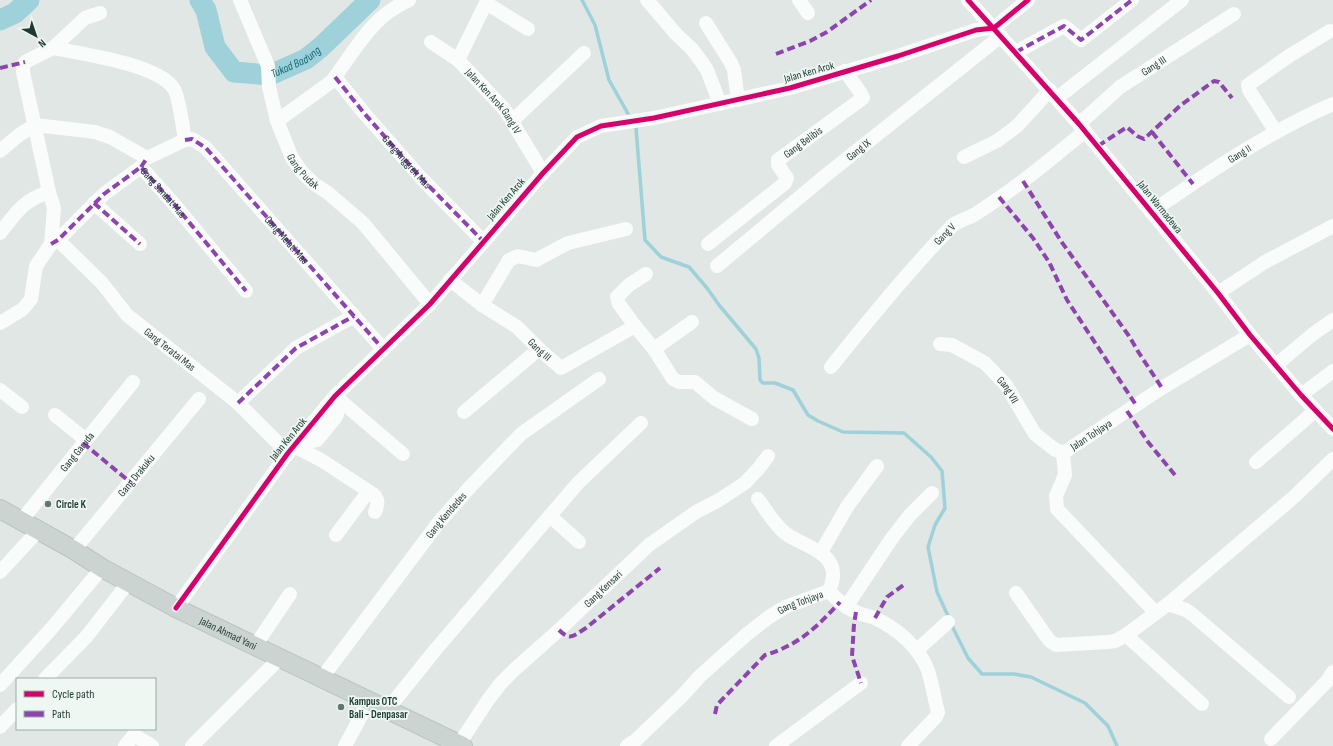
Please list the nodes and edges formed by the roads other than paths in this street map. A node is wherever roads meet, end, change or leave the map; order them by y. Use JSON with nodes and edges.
{"nodes":[{"id":1,"x":240,"y":0,"type":"edge"},
{"id":2,"x":409,"y":0,"type":"edge"},
{"id":3,"x":647,"y":0,"type":"edge"},
{"id":4,"x":799,"y":0,"type":"edge"},
{"id":5,"x":968,"y":0,"type":"edge"},
{"id":6,"x":1028,"y":0,"type":"edge"},
{"id":7,"x":1132,"y":0,"type":"edge"},
{"id":8,"x":1182,"y":0,"type":"edge"},
{"id":9,"x":100,"y":13,"type":"dead end"},
{"id":10,"x":808,"y":13,"type":"dead end"},
{"id":11,"x":1234,"y":14,"type":"dead end"},
{"id":12,"x":706,"y":23,"type":"dead end"},
{"id":13,"x":528,"y":29,"type":"dead end"},
{"id":14,"x":1330,"y":31,"type":"dead end"},
{"id":15,"x":997,"y":32,"type":"junction"},
{"id":16,"x":431,"y":42,"type":"dead end"},
{"id":17,"x":53,"y":48,"type":"junction"},
{"id":18,"x":1016,"y":52,"type":"junction"},
{"id":19,"x":584,"y":53,"type":"dead end"},
{"id":20,"x":458,"y":60,"type":"junction"},
{"id":21,"x":846,"y":71,"type":"junction"},
{"id":22,"x":335,"y":77,"type":"junction"},
{"id":23,"x":1054,"y":94,"type":"junction"},
{"id":24,"x":738,"y":100,"type":"junction"},
{"id":25,"x":720,"y":104,"type":"junction"},
{"id":26,"x":1333,"y":104,"type":"edge"},
{"id":27,"x":277,"y":121,"type":"junction"},
{"id":28,"x":512,"y":121,"type":"junction"},
{"id":29,"x":35,"y":125,"type":"junction"},
{"id":30,"x":1082,"y":128,"type":"junction"},
{"id":31,"x":1276,"y":132,"type":"junction"},
{"id":32,"x":185,"y":140,"type":"junction"},
{"id":33,"x":0,"y":151,"type":"edge"},
{"id":34,"x":964,"y":157,"type":"dead end"},
{"id":35,"x":543,"y":173,"type":"junction"},
{"id":36,"x":49,"y":192,"type":"junction"},
{"id":37,"x":94,"y":203,"type":"junction"},
{"id":38,"x":1151,"y":212,"type":"junction"},
{"id":39,"x":1333,"y":226,"type":"edge"},
{"id":40,"x":626,"y":230,"type":"dead end"},
{"id":41,"x":0,"y":233,"type":"edge"},
{"id":42,"x":483,"y":241,"type":"junction"},
{"id":43,"x":55,"y":242,"type":"junction"},
{"id":44,"x":140,"y":244,"type":"dead end"},
{"id":45,"x":708,"y":244,"type":"dead end"},
{"id":46,"x":717,"y":266,"type":"dead end"},
{"id":47,"x":646,"y":274,"type":"dead end"},
{"id":48,"x":450,"y":280,"type":"junction"},
{"id":49,"x":246,"y":291,"type":"dead end"},
{"id":50,"x":1218,"y":293,"type":"junction"},
{"id":51,"x":430,"y":304,"type":"junction"},
{"id":52,"x":482,"y":305,"type":"junction"},
{"id":53,"x":354,"y":316,"type":"junction"},
{"id":54,"x":1333,"y":320,"type":"edge"},
{"id":55,"x":692,"y":322,"type":"dead end"},
{"id":56,"x":0,"y":323,"type":"edge"},
{"id":57,"x":635,"y":326,"type":"junction"},
{"id":58,"x":1250,"y":335,"type":"junction"},
{"id":59,"x":940,"y":344,"type":"dead end"},
{"id":60,"x":383,"y":349,"type":"junction"},
{"id":61,"x":538,"y":349,"type":"junction"},
{"id":62,"x":654,"y":349,"type":"junction"},
{"id":63,"x":1276,"y":365,"type":"junction"},
{"id":64,"x":831,"y":367,"type":"dead end"},
{"id":65,"x":1333,"y":372,"type":"edge"},
{"id":66,"x":599,"y":379,"type":"dead end"},
{"id":67,"x":133,"y":382,"type":"dead end"},
{"id":68,"x":0,"y":390,"type":"edge"},
{"id":69,"x":1301,"y":395,"type":"junction"},
{"id":70,"x":198,"y":399,"type":"dead end"},
{"id":71,"x":331,"y":400,"type":"junction"},
{"id":72,"x":238,"y":403,"type":"junction"},
{"id":73,"x":22,"y":407,"type":"dead end"},
{"id":74,"x":1315,"y":411,"type":"junction"},
{"id":75,"x":464,"y":412,"type":"dead end"},
{"id":76,"x":55,"y":415,"type":"dead end"},
{"id":77,"x":752,"y":419,"type":"dead end"},
{"id":78,"x":641,"y":422,"type":"dead end"},
{"id":79,"x":1333,"y":429,"type":"edge"},
{"id":80,"x":86,"y":440,"type":"junction"},
{"id":81,"x":291,"y":450,"type":"junction"},
{"id":82,"x":1063,"y":453,"type":"junction"},
{"id":83,"x":403,"y":454,"type":"dead end"},
{"id":84,"x":768,"y":456,"type":"dead end"},
{"id":85,"x":1333,"y":459,"type":"edge"},
{"id":86,"x":1256,"y":462,"type":"dead end"},
{"id":87,"x":877,"y":466,"type":"dead end"},
{"id":88,"x":368,"y":492,"type":"junction"},
{"id":89,"x":932,"y":492,"type":"dead end"},
{"id":90,"x":758,"y":499,"type":"dead end"},
{"id":91,"x":0,"y":509,"type":"edge"},
{"id":92,"x":375,"y":512,"type":"dead end"},
{"id":93,"x":550,"y":516,"type":"junction"},
{"id":94,"x":21,"y":520,"type":"junction"},
{"id":95,"x":38,"y":530,"type":"junction"},
{"id":96,"x":336,"y":535,"type":"dead end"},
{"id":97,"x":579,"y":542,"type":"dead end"},
{"id":98,"x":74,"y":550,"type":"junction"},
{"id":99,"x":821,"y":552,"type":"junction"},
{"id":100,"x":102,"y":568,"type":"junction"},
{"id":101,"x":0,"y":572,"type":"edge"},
{"id":102,"x":128,"y":583,"type":"junction"},
{"id":103,"x":829,"y":591,"type":"junction"},
{"id":104,"x":1016,"y":593,"type":"dead end"},
{"id":105,"x":290,"y":594,"type":"dead end"},
{"id":106,"x":1168,"y":604,"type":"junction"},
{"id":107,"x":846,"y":607,"type":"junction"},
{"id":108,"x":176,"y":608,"type":"junction"},
{"id":109,"x":1156,"y":613,"type":"junction"},
{"id":110,"x":948,"y":622,"type":"dead end"},
{"id":111,"x":1126,"y":635,"type":"junction"},
{"id":112,"x":255,"y":646,"type":"junction"},
{"id":113,"x":917,"y":650,"type":"junction"},
{"id":114,"x":280,"y":658,"type":"junction"},
{"id":115,"x":1333,"y":672,"type":"edge"},
{"id":116,"x":47,"y":678,"type":"edge"},
{"id":117,"x":321,"y":679,"type":"junction"},
{"id":118,"x":861,"y":683,"type":"dead end"},
{"id":119,"x":0,"y":685,"type":"edge"},
{"id":120,"x":1289,"y":697,"type":"dead end"},
{"id":121,"x":369,"y":701,"type":"junction"},
{"id":122,"x":1202,"y":704,"type":"dead end"},
{"id":123,"x":16,"y":710,"type":"edge"},
{"id":124,"x":387,"y":710,"type":"junction"},
{"id":125,"x":0,"y":727,"type":"edge"},
{"id":126,"x":133,"y":737,"type":"edge"},
{"id":127,"x":1271,"y":739,"type":"dead end"},
{"id":128,"x":634,"y":744,"type":"edge"},
{"id":129,"x":461,"y":745,"type":"edge"},
{"id":130,"x":152,"y":746,"type":"edge"},
{"id":131,"x":193,"y":746,"type":"edge"},
{"id":132,"x":345,"y":746,"type":"edge"},
{"id":133,"x":776,"y":746,"type":"edge"},
{"id":134,"x":908,"y":746,"type":"edge"}],
"edges":[{"from":1,"to":27,"type":"street","name":"Gang Pudak"},
{"from":2,"to":22,"type":"street"},
{"from":3,"to":25,"type":"street"},
{"from":4,"to":10,"type":"street"},
{"from":5,"to":15,"type":"street","name":"Jalan Warmadewa"},
{"from":6,"to":15,"type":"street","name":"Gang IX"},
{"from":7,"to":18,"type":"street"},
{"from":8,"to":23,"type":"street"},
{"from":9,"to":17,"type":"street"},
{"from":11,"to":30,"type":"street","name":"Gang III"},
{"from":12,"to":24,"type":"street"},
{"from":13,"to":20,"type":"street"},
{"from":14,"to":31,"type":"street"},
{"from":15,"to":18,"type":"street","name":"Jalan Warmadewa"},
{"from":15,"to":21,"type":"street","name":"Jalan Ken Arok"},
{"from":15,"to":46,"type":"street","name":"Gang IX"},
{"from":16,"to":20,"type":"street","name":"Jalan Ken Arok Gang IV"},
{"from":17,"to":29,"type":"street"},
{"from":17,"to":32,"type":"street"},
{"from":18,"to":23,"type":"street","name":"Jalan Warmadewa"},
{"from":19,"to":28,"type":"street"},
{"from":20,"to":28,"type":"street","name":"Jalan Ken Arok Gang IV"},
{"from":21,"to":24,"type":"street","name":"Jalan Ken Arok"},
{"from":21,"to":45,"type":"street","name":"Gang Belibis"},
{"from":22,"to":27,"type":"street"},
{"from":22,"to":42,"type":"street","name":"Gang Anggrek Mas"},
{"from":23,"to":30,"type":"street","name":"Jalan Warmadewa"},
{"from":23,"to":34,"type":"street"},
{"from":24,"to":25,"type":"street","name":"Jalan Ken Arok"},
{"from":25,"to":35,"type":"street","name":"Jalan Ken Arok"},
{"from":26,"to":31,"type":"street","name":"Gang II"},
{"from":27,"to":51,"type":"street","name":"Gang Pudak"},
{"from":28,"to":35,"type":"street","name":"Jalan Ken Arok Gang IV"},
{"from":29,"to":32,"type":"street"},
{"from":29,"to":33,"type":"street"},
{"from":29,"to":36,"type":"street"},
{"from":30,"to":38,"type":"street","name":"Jalan Warmadewa"},
{"from":30,"to":64,"type":"street","name":"Gang V"},
{"from":31,"to":38,"type":"street","name":"Gang II"},
{"from":32,"to":53,"type":"street","name":"Gang Melati Mas"},
{"from":35,"to":42,"type":"street","name":"Jalan Ken Arok"},
{"from":36,"to":41,"type":"street"},
{"from":36,"to":43,"type":"street"},
{"from":37,"to":43,"type":"street","name":"Gang Sandat Mas"},
{"from":37,"to":44,"type":"street"},
{"from":37,"to":49,"type":"street","name":"Gang Sandat Mas"},
{"from":38,"to":50,"type":"street","name":"Jalan Warmadewa"},
{"from":39,"to":50,"type":"street"},
{"from":40,"to":52,"type":"street"},
{"from":42,"to":48,"type":"street","name":"Jalan Ken Arok"},
{"from":43,"to":56,"type":"street","name":"Gang Sandat Mas"},
{"from":43,"to":72,"type":"street","name":"Gang Teratai Mas"},
{"from":47,"to":57,"type":"street"},
{"from":48,"to":51,"type":"street","name":"Jalan Ken Arok"},
{"from":48,"to":52,"type":"street","name":"Gang III"},
{"from":50,"to":58,"type":"street","name":"Jalan Warmadewa"},
{"from":51,"to":60,"type":"street","name":"Jalan Ken Arok"},
{"from":52,"to":61,"type":"street","name":"Gang III"},
{"from":53,"to":60,"type":"street","name":"Gang Melati Mas"},
{"from":53,"to":72,"type":"street"},
{"from":54,"to":63,"type":"street"},
{"from":55,"to":62,"type":"street"},
{"from":57,"to":61,"type":"street","name":"Gang III"},
{"from":57,"to":62,"type":"street"},
{"from":58,"to":63,"type":"street","name":"Jalan Warmadewa"},
{"from":58,"to":82,"type":"street","name":"Jalan Tohjaya"},
{"from":59,"to":82,"type":"street","name":"Gang VII"},
{"from":60,"to":71,"type":"street","name":"Jalan Ken Arok"},
{"from":61,"to":75,"type":"street"},
{"from":62,"to":77,"type":"street"},
{"from":63,"to":69,"type":"street","name":"Jalan Warmadewa"},
{"from":65,"to":69,"type":"street"},
{"from":66,"to":117,"type":"street","name":"Gang Kendedes"},
{"from":67,"to":80,"type":"street","name":"Gang Garuda"},
{"from":68,"to":73,"type":"street"},
{"from":69,"to":74,"type":"street","name":"Jalan Warmadewa"},
{"from":70,"to":98,"type":"street","name":"Gang Drakuku"},
{"from":71,"to":81,"type":"street","name":"Jalan Ken Arok"},
{"from":71,"to":83,"type":"street"},
{"from":72,"to":81,"type":"street","name":"Gang Teratai Mas"},
{"from":74,"to":79,"type":"street","name":"Jalan Warmadewa"},
{"from":74,"to":86,"type":"street"},
{"from":76,"to":80,"type":"street"},
{"from":78,"to":93,"type":"street"},
{"from":80,"to":94,"type":"street","name":"Gang Garuda"},
{"from":81,"to":88,"type":"street","name":"Gang Teratai Mas"},
{"from":81,"to":108,"type":"street","name":"Jalan Ken Arok"},
{"from":82,"to":109,"type":"street","name":"Jalan Tohjaya"},
{"from":84,"to":129,"type":"street","name":"Gang Kensari"},
{"from":85,"to":106,"type":"street"},
{"from":87,"to":99,"type":"street"},
{"from":88,"to":92,"type":"street"},
{"from":88,"to":96,"type":"street"},
{"from":89,"to":107,"type":"street"},
{"from":90,"to":99,"type":"street"},
{"from":91,"to":94,"type":"main road","name":"Jalan Ahmad Yani"},
{"from":93,"to":97,"type":"street"},
{"from":93,"to":124,"type":"street"},
{"from":94,"to":95,"type":"main road","name":"Jalan Ahmad Yani"},
{"from":95,"to":98,"type":"main road","name":"Jalan Ahmad Yani"},
{"from":95,"to":101,"type":"street"},
{"from":98,"to":100,"type":"main road","name":"Jalan Ahmad Yani"},
{"from":99,"to":103,"type":"street"},
{"from":100,"to":102,"type":"main road","name":"Jalan Ahmad Yani"},
{"from":100,"to":119,"type":"street"},
{"from":102,"to":108,"type":"main road","name":"Jalan Ahmad Yani"},
{"from":102,"to":116,"type":"street"},
{"from":103,"to":107,"type":"street","name":"Gang Tohjaya"},
{"from":103,"to":128,"type":"street","name":"Gang Tohjaya"},
{"from":104,"to":111,"type":"street"},
{"from":105,"to":112,"type":"street"},
{"from":106,"to":109,"type":"street"},
{"from":106,"to":120,"type":"street"},
{"from":107,"to":113,"type":"street","name":"Gang Tohjaya"},
{"from":108,"to":112,"type":"main road","name":"Jalan Ahmad Yani"},
{"from":109,"to":111,"type":"street"},
{"from":110,"to":113,"type":"street"},
{"from":111,"to":122,"type":"street"},
{"from":112,"to":114,"type":"main road","name":"Jalan Ahmad Yani"},
{"from":113,"to":134,"type":"street","name":"Gang Tohjaya"},
{"from":114,"to":117,"type":"main road","name":"Jalan Ahmad Yani"},
{"from":114,"to":131,"type":"street"},
{"from":115,"to":127,"type":"street"},
{"from":117,"to":121,"type":"main road","name":"Jalan Ahmad Yani"},
{"from":118,"to":133,"type":"street"},
{"from":121,"to":124,"type":"main road","name":"Jalan Ahmad Yani"},
{"from":121,"to":132,"type":"street"},
{"from":123,"to":125,"type":"street"},
{"from":124,"to":129,"type":"main road","name":"Jalan Ahmad Yani"},
{"from":126,"to":130,"type":"street"}]}
